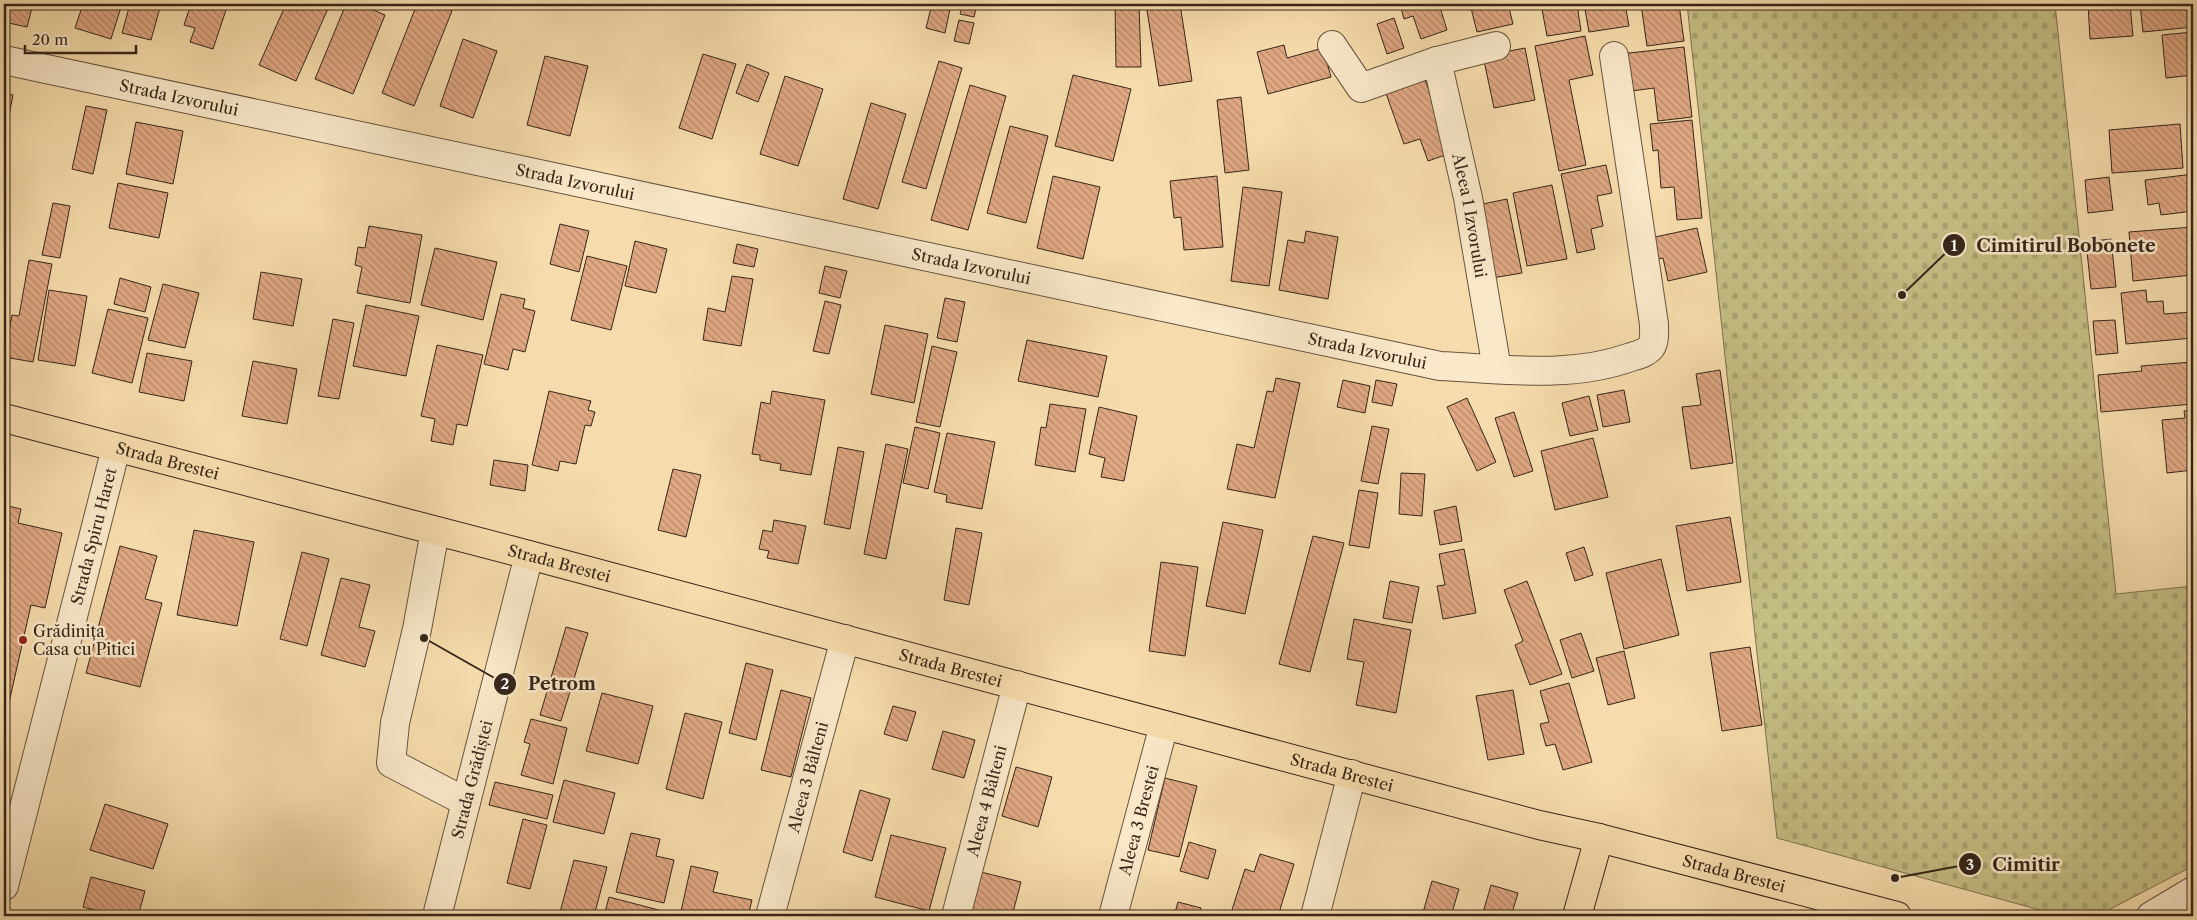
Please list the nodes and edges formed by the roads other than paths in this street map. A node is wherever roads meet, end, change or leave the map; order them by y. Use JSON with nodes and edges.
{"nodes":[{"id":1,"x":1332,"y":45,"type":"dead end"},
{"id":2,"x":1496,"y":46,"type":"dead end"},
{"id":3,"x":1614,"y":56,"type":"dead end"},
{"id":4,"x":4,"y":60,"type":"edge"},
{"id":5,"x":1437,"y":61,"type":"junction"},
{"id":6,"x":1497,"y":369,"type":"junction"},
{"id":7,"x":4,"y":418,"type":"edge"},
{"id":8,"x":116,"y":448,"type":"junction"},
{"id":9,"x":434,"y":531,"type":"junction"},
{"id":10,"x":529,"y":555,"type":"junction"},
{"id":11,"x":845,"y":639,"type":"junction"},
{"id":12,"x":1017,"y":685,"type":"junction"},
{"id":13,"x":1164,"y":724,"type":"junction"},
{"id":14,"x":1352,"y":774,"type":"junction"},
{"id":15,"x":466,"y":802,"type":"junction"},
{"id":16,"x":1599,"y":838,"type":"junction"},
{"id":17,"x":4,"y":886,"type":"edge"},
{"id":18,"x":2193,"y":891,"type":"edge"},
{"id":19,"x":1864,"y":912,"type":"edge"},
{"id":20,"x":437,"y":916,"type":"edge"},
{"id":21,"x":770,"y":916,"type":"edge"},
{"id":22,"x":956,"y":916,"type":"edge"},
{"id":23,"x":1113,"y":916,"type":"edge"},
{"id":24,"x":1315,"y":916,"type":"edge"},
{"id":25,"x":1578,"y":916,"type":"edge"},
{"id":26,"x":1897,"y":916,"type":"edge"},
{"id":27,"x":2151,"y":916,"type":"edge"}],
"edges":[{"from":1,"to":5,"type":"street"},
{"from":2,"to":5,"type":"street"},
{"from":3,"to":6,"type":"street","name":"Strada Izvorului"},
{"from":4,"to":6,"type":"street","name":"Strada Izvorului"},
{"from":5,"to":6,"type":"street","name":"Aleea 1 Izvorului"},
{"from":7,"to":8,"type":"main road","name":"Strada Brestei"},
{"from":8,"to":9,"type":"main road","name":"Strada Brestei"},
{"from":8,"to":17,"type":"street","name":"Strada Spiru Haret"},
{"from":9,"to":10,"type":"main road","name":"Strada Brestei"},
{"from":9,"to":15,"type":"street"},
{"from":10,"to":11,"type":"main road","name":"Strada Brestei"},
{"from":10,"to":15,"type":"street","name":"Strada Grădiștei"},
{"from":11,"to":12,"type":"main road","name":"Strada Brestei"},
{"from":11,"to":21,"type":"street","name":"Aleea 3 Bâlteni"},
{"from":12,"to":13,"type":"main road","name":"Strada Brestei"},
{"from":12,"to":22,"type":"street","name":"Aleea 4 Bâlteni"},
{"from":13,"to":14,"type":"main road","name":"Strada Brestei"},
{"from":13,"to":23,"type":"street","name":"Aleea 3 Brestei"},
{"from":14,"to":16,"type":"main road","name":"Strada Brestei"},
{"from":14,"to":24,"type":"street"},
{"from":15,"to":20,"type":"street","name":"Strada Grădiștei"},
{"from":16,"to":19,"type":"main road","name":"Strada Brestei"},
{"from":16,"to":25,"type":"main road"},
{"from":18,"to":27,"type":"street"},
{"from":19,"to":26,"type":"main road","name":"Strada Brestei"}]}
